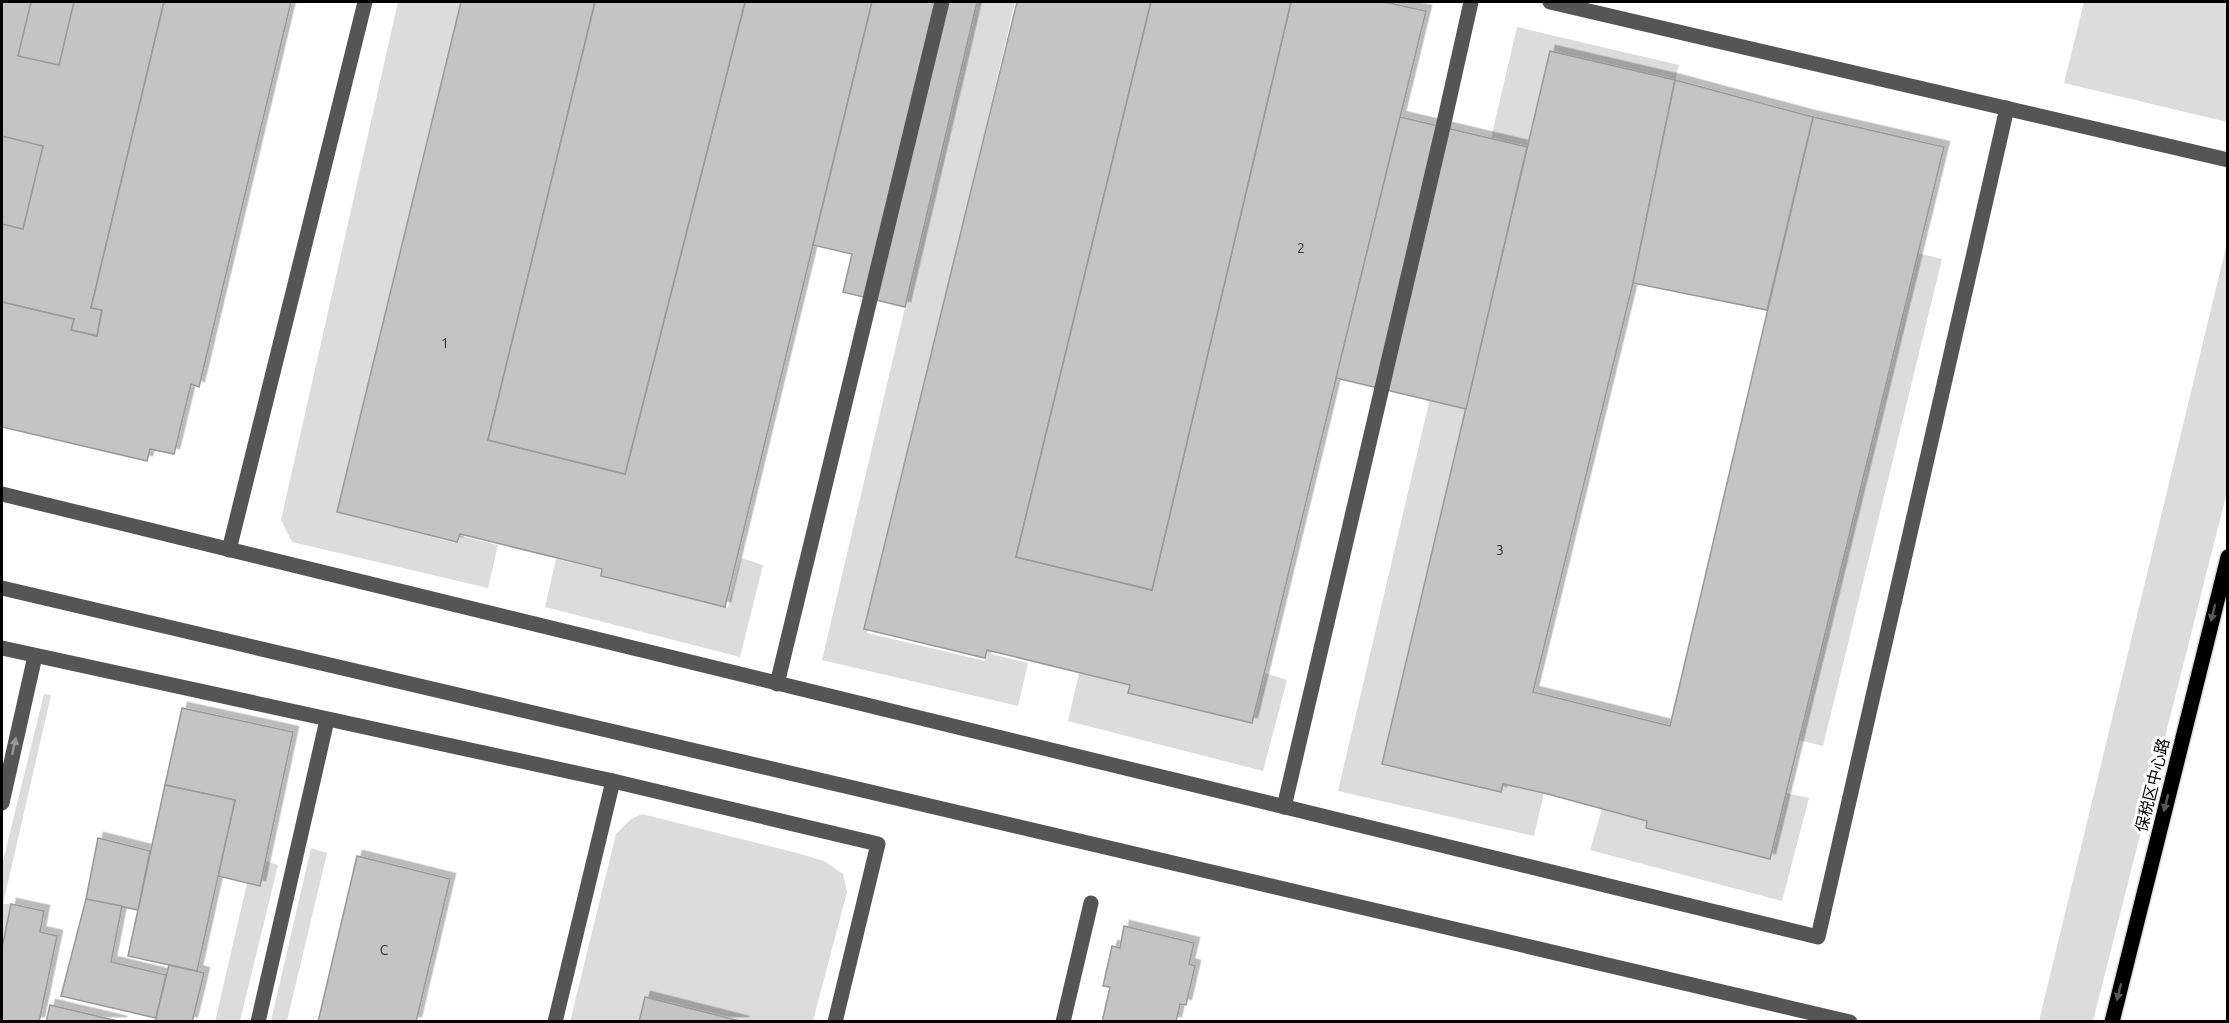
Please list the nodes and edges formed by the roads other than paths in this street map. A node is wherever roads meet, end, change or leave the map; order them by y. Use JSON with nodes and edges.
{"nodes":[{"id":1,"x":365,"y":2,"type":"edge"},
{"id":2,"x":942,"y":2,"type":"edge"},
{"id":3,"x":1471,"y":2,"type":"edge"},
{"id":4,"x":1550,"y":2,"type":"edge"},
{"id":5,"x":2007,"y":108,"type":"junction"},
{"id":6,"x":2228,"y":160,"type":"edge"},
{"id":7,"x":2,"y":494,"type":"edge"},
{"id":8,"x":229,"y":550,"type":"junction"},
{"id":9,"x":2228,"y":557,"type":"edge"},
{"id":10,"x":2,"y":588,"type":"edge"},
{"id":11,"x":2,"y":648,"type":"edge"},
{"id":12,"x":35,"y":656,"type":"junction"},
{"id":13,"x":777,"y":684,"type":"junction"},
{"id":14,"x":327,"y":720,"type":"junction"},
{"id":15,"x":613,"y":781,"type":"junction"},
{"id":16,"x":2,"y":803,"type":"edge"},
{"id":17,"x":1284,"y":807,"type":"junction"},
{"id":18,"x":1091,"y":903,"type":"dead end"},
{"id":19,"x":258,"y":1022,"type":"edge"},
{"id":20,"x":555,"y":1022,"type":"edge"},
{"id":21,"x":835,"y":1022,"type":"edge"},
{"id":22,"x":1063,"y":1022,"type":"edge"},
{"id":23,"x":1850,"y":1022,"type":"edge"},
{"id":24,"x":2112,"y":1022,"type":"edge"}],
"edges":[{"from":1,"to":8,"type":"street"},
{"from":2,"to":13,"type":"street"},
{"from":3,"to":17,"type":"street"},
{"from":4,"to":5,"type":"street"},
{"from":5,"to":6,"type":"street"},
{"from":5,"to":17,"type":"street"},
{"from":7,"to":8,"type":"street"},
{"from":8,"to":13,"type":"street"},
{"from":9,"to":24,"type":"main road","name":"保税区中心路","one_way":true},
{"from":10,"to":23,"type":"street"},
{"from":11,"to":12,"type":"street"},
{"from":12,"to":14,"type":"street"},
{"from":16,"to":12,"type":"street","one_way":true},
{"from":13,"to":17,"type":"street"},
{"from":14,"to":15,"type":"street"},
{"from":14,"to":19,"type":"street"},
{"from":15,"to":20,"type":"street"},
{"from":15,"to":21,"type":"street"},
{"from":18,"to":22,"type":"street"}]}
